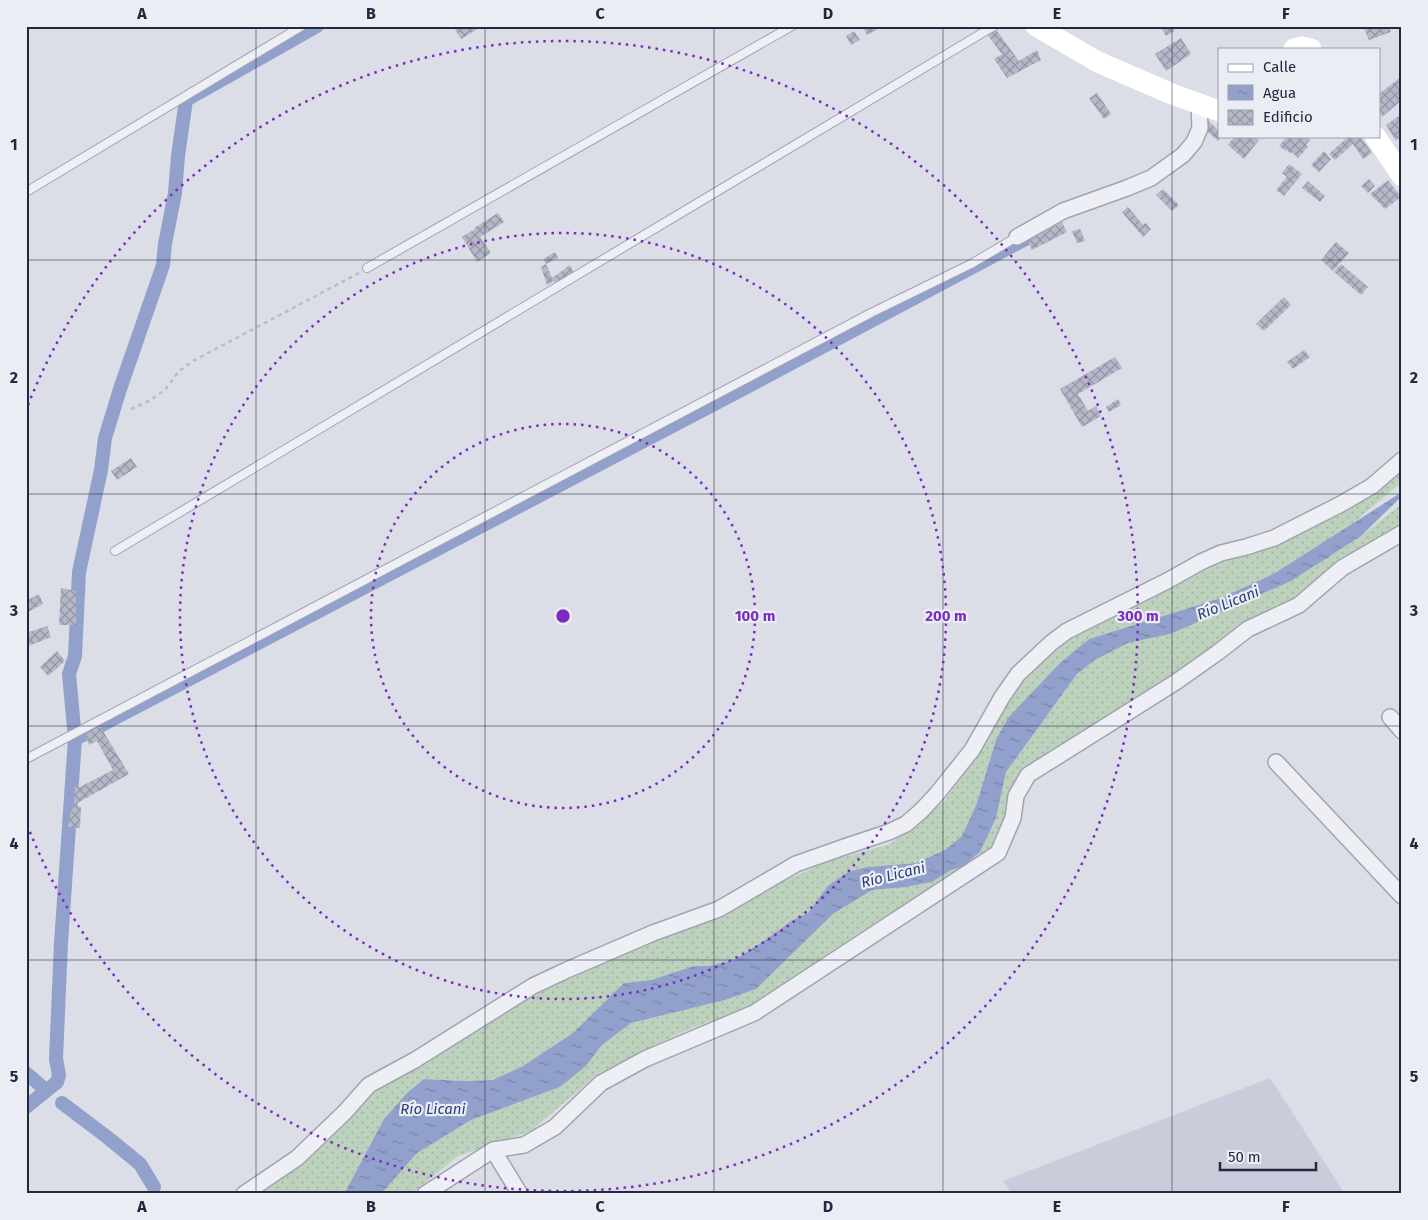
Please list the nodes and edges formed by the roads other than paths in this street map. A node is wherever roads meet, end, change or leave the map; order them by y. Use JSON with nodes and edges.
{"nodes":[{"id":1,"x":302,"y":26,"type":"edge"},
{"id":2,"x":792,"y":26,"type":"edge"},
{"id":3,"x":994,"y":26,"type":"edge"},
{"id":4,"x":1036,"y":26,"type":"edge"},
{"id":5,"x":1209,"y":108,"type":"edge"},
{"id":6,"x":1376,"y":138,"type":"edge"},
{"id":7,"x":1402,"y":176,"type":"edge"},
{"id":8,"x":26,"y":192,"type":"edge"},
{"id":9,"x":1017,"y":237,"type":"joint"},
{"id":10,"x":367,"y":268,"type":"road end"},
{"id":11,"x":1402,"y":460,"type":"edge"},
{"id":12,"x":1402,"y":533,"type":"edge"},
{"id":13,"x":115,"y":551,"type":"dead end"},
{"id":14,"x":1390,"y":717,"type":"dead end"},
{"id":15,"x":1402,"y":731,"type":"edge"},
{"id":16,"x":26,"y":760,"type":"edge"},
{"id":17,"x":1276,"y":762,"type":"dead end"},
{"id":18,"x":1402,"y":896,"type":"edge"},
{"id":19,"x":493,"y":1150,"type":"junction"},
{"id":20,"x":244,"y":1194,"type":"edge"},
{"id":21,"x":425,"y":1194,"type":"edge"},
{"id":22,"x":520,"y":1194,"type":"edge"}],
"edges":[{"from":1,"to":8,"type":"lane"},
{"from":2,"to":10,"type":"lane"},
{"from":3,"to":13,"type":"lane"},
{"from":4,"to":5,"type":"main road"},
{"from":5,"to":9,"type":"street"},
{"from":6,"to":7,"type":"main road"},
{"from":9,"to":16,"type":"lane"},
{"from":11,"to":20,"type":"street"},
{"from":12,"to":19,"type":"street"},
{"from":14,"to":15,"type":"street"},
{"from":17,"to":18,"type":"street"},
{"from":19,"to":21,"type":"street"},
{"from":19,"to":22,"type":"street"}]}
